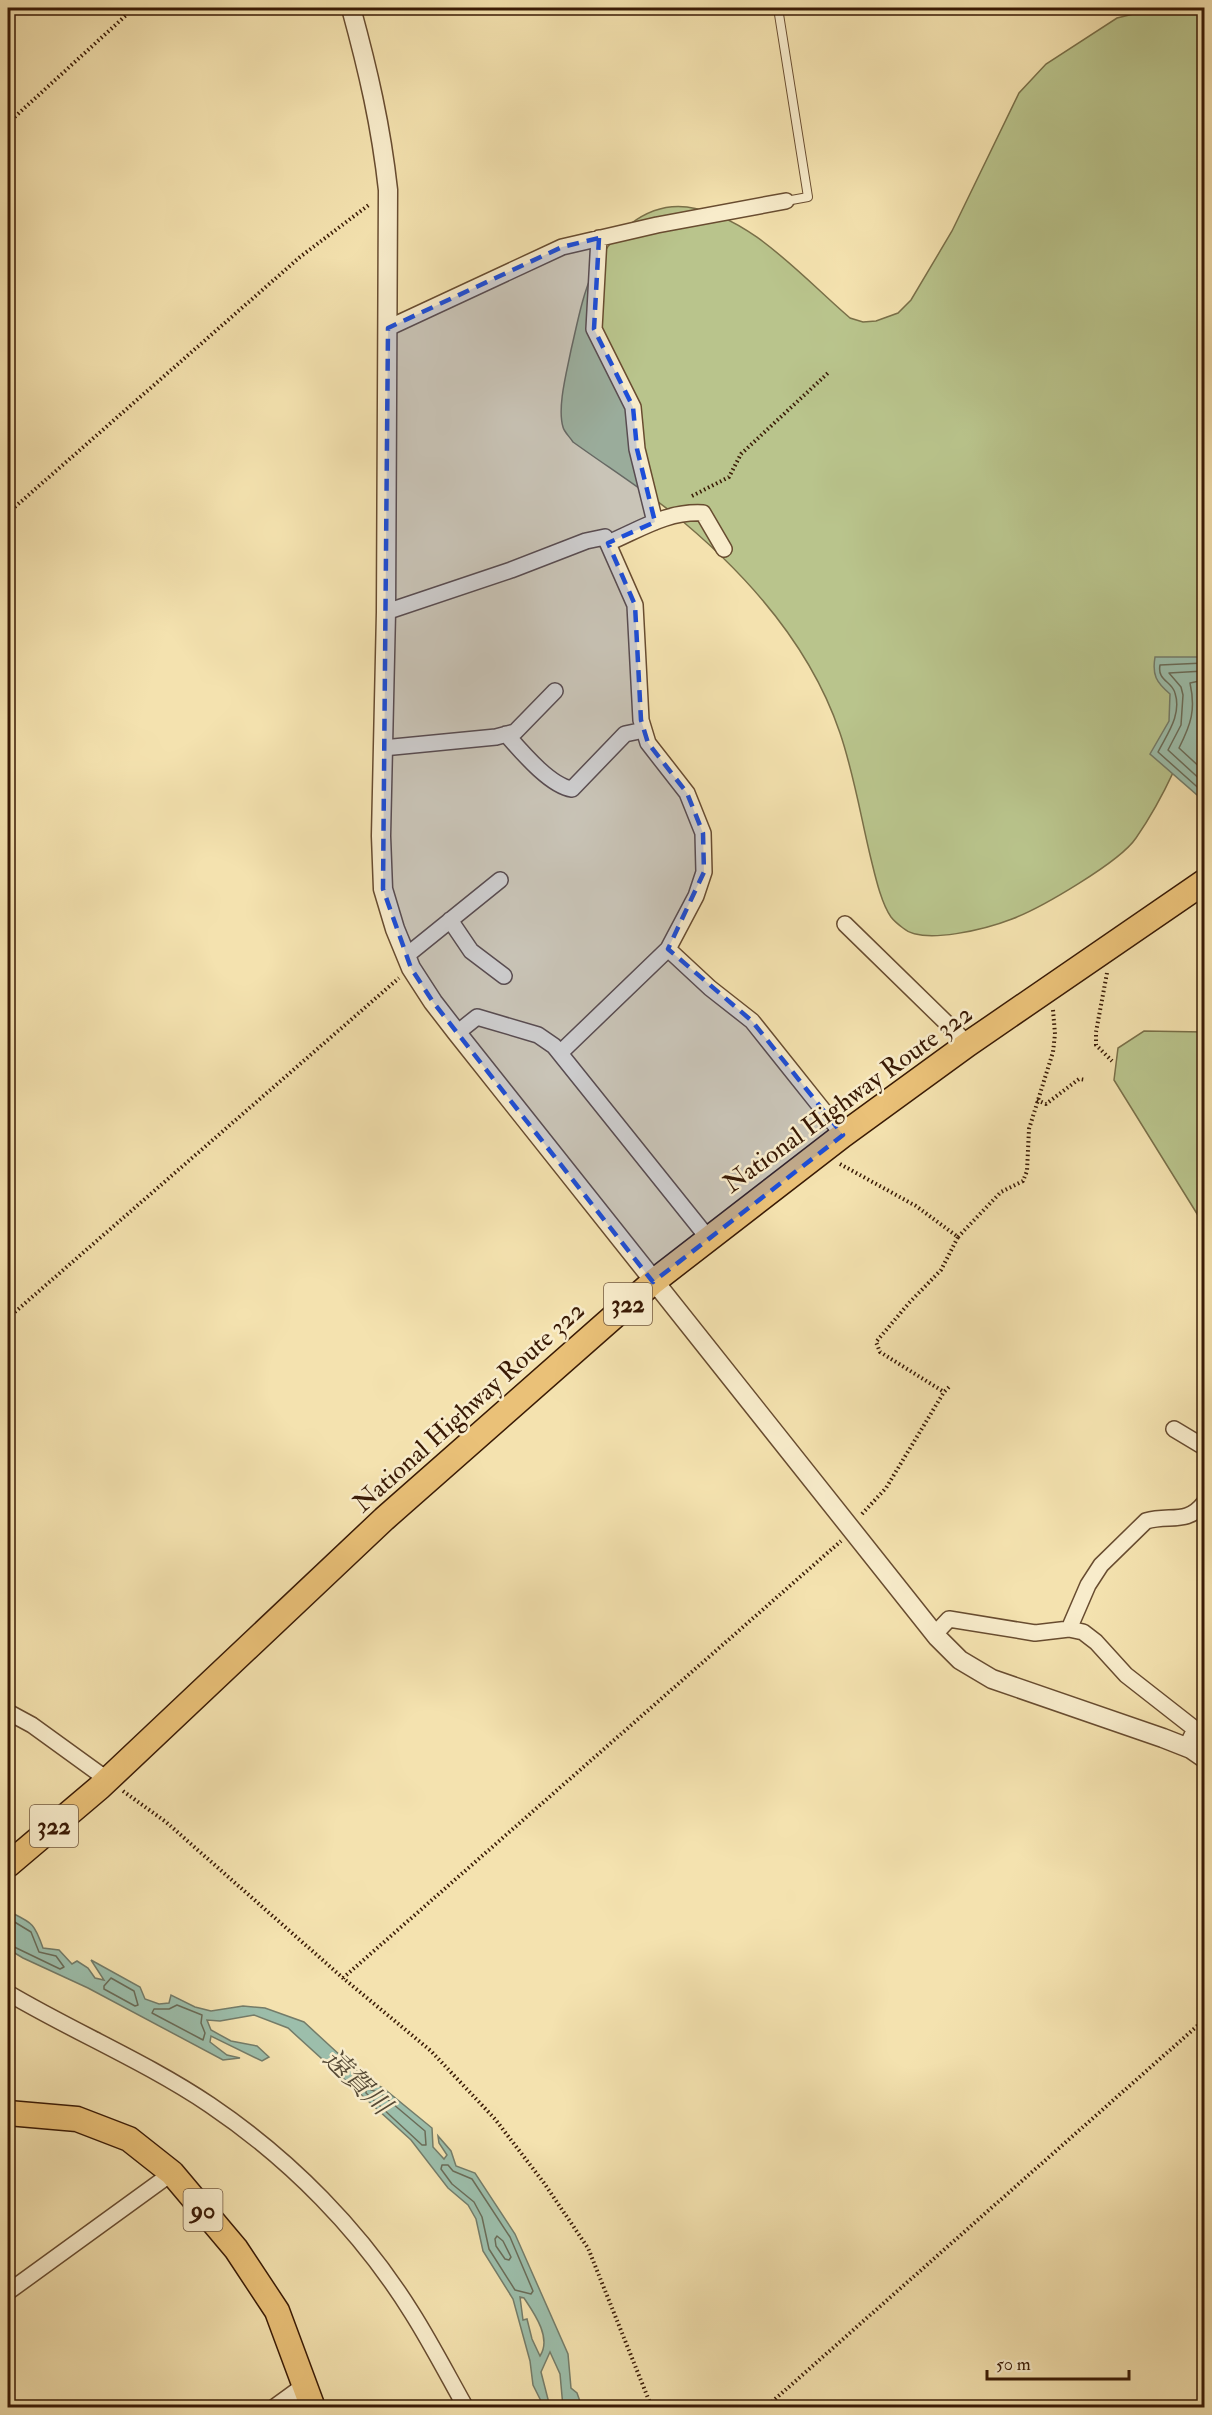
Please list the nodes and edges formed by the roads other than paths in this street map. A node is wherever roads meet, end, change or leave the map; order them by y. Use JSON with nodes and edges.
{"nodes":[{"id":1,"x":351,"y":8,"type":"edge"},
{"id":2,"x":778,"y":8,"type":"edge"},
{"id":3,"x":786,"y":201,"type":"joint"},
{"id":4,"x":599,"y":238,"type":"junction"},
{"id":5,"x":388,"y":328,"type":"junction"},
{"id":6,"x":655,"y":522,"type":"junction"},
{"id":7,"x":608,"y":543,"type":"junction"},
{"id":8,"x":724,"y":549,"type":"dead end"},
{"id":9,"x":386,"y":612,"type":"junction"},
{"id":10,"x":555,"y":691,"type":"dead end"},
{"id":11,"x":644,"y":730,"type":"junction"},
{"id":12,"x":506,"y":734,"type":"junction"},
{"id":13,"x":383,"y":748,"type":"junction"},
{"id":14,"x":500,"y":880,"type":"dead end"},
{"id":15,"x":1204,"y":882,"type":"edge"},
{"id":16,"x":450,"y":920,"type":"junction"},
{"id":17,"x":845,"y":924,"type":"dead end"},
{"id":18,"x":668,"y":949,"type":"junction"},
{"id":19,"x":409,"y":962,"type":"junction"},
{"id":20,"x":504,"y":976,"type":"dead end"},
{"id":21,"x":457,"y":1033,"type":"junction"},
{"id":22,"x":968,"y":1044,"type":"junction"},
{"id":23,"x":560,"y":1053,"type":"junction"},
{"id":24,"x":843,"y":1135,"type":"junction"},
{"id":25,"x":708,"y":1238,"type":"junction"},
{"id":26,"x":653,"y":1282,"type":"junction"},
{"id":27,"x":1174,"y":1429,"type":"dead end"},
{"id":28,"x":1204,"y":1447,"type":"edge"},
{"id":29,"x":1204,"y":1503,"type":"edge"},
{"id":30,"x":1069,"y":1629,"type":"junction"},
{"id":31,"x":934,"y":1635,"type":"junction"},
{"id":32,"x":8,"y":1712,"type":"edge"},
{"id":33,"x":1186,"y":1748,"type":"junction"},
{"id":34,"x":1204,"y":1758,"type":"edge"},
{"id":35,"x":104,"y":1784,"type":"junction"},
{"id":36,"x":8,"y":1865,"type":"edge"},
{"id":37,"x":8,"y":1993,"type":"edge"},
{"id":38,"x":8,"y":2113,"type":"edge"},
{"id":39,"x":172,"y":2173,"type":"junction"},
{"id":40,"x":8,"y":2292,"type":"edge"},
{"id":41,"x":306,"y":2384,"type":"junction"},
{"id":42,"x":273,"y":2408,"type":"edge"},
{"id":43,"x":313,"y":2408,"type":"edge"},
{"id":44,"x":466,"y":2408,"type":"edge"}],
"edges":[{"from":1,"to":5,"type":"street"},
{"from":2,"to":3,"type":"lane"},
{"from":3,"to":4,"type":"street"},
{"from":4,"to":5,"type":"street"},
{"from":4,"to":6,"type":"street"},
{"from":5,"to":9,"type":"street"},
{"from":6,"to":7,"type":"street"},
{"from":6,"to":8,"type":"street"},
{"from":7,"to":9,"type":"street"},
{"from":7,"to":11,"type":"street"},
{"from":9,"to":13,"type":"street"},
{"from":10,"to":12,"type":"street"},
{"from":11,"to":12,"type":"street"},
{"from":11,"to":18,"type":"street"},
{"from":12,"to":13,"type":"street"},
{"from":13,"to":19,"type":"street"},
{"from":14,"to":16,"type":"street"},
{"from":15,"to":22,"type":"main road","name":"National Highway Route 322","number":"322"},
{"from":16,"to":19,"type":"street"},
{"from":16,"to":20,"type":"street"},
{"from":17,"to":22,"type":"street"},
{"from":18,"to":23,"type":"street"},
{"from":18,"to":24,"type":"street"},
{"from":19,"to":21,"type":"street"},
{"from":21,"to":23,"type":"street"},
{"from":21,"to":26,"type":"street"},
{"from":22,"to":24,"type":"main road","name":"National Highway Route 322","number":"322"},
{"from":23,"to":25,"type":"street"},
{"from":24,"to":25,"type":"main road","name":"National Highway Route 322","number":"322"},
{"from":25,"to":26,"type":"main road","name":"National Highway Route 322","number":"322"},
{"from":26,"to":31,"type":"street"},
{"from":26,"to":35,"type":"main road","name":"National Highway Route 322","number":"322"},
{"from":27,"to":28,"type":"street"},
{"from":29,"to":30,"type":"street"},
{"from":30,"to":31,"type":"street"},
{"from":30,"to":33,"type":"street"},
{"from":31,"to":33,"type":"street"},
{"from":32,"to":35,"type":"street"},
{"from":33,"to":34,"type":"street"},
{"from":35,"to":36,"type":"main road","name":"National Highway Route 322","number":"322"},
{"from":37,"to":44,"type":"street"},
{"from":38,"to":39,"type":"main road","number":"90"},
{"from":39,"to":40,"type":"street"},
{"from":39,"to":41,"type":"main road","number":"90"},
{"from":41,"to":42,"type":"street"},
{"from":41,"to":43,"type":"main road","number":"90"}]}
